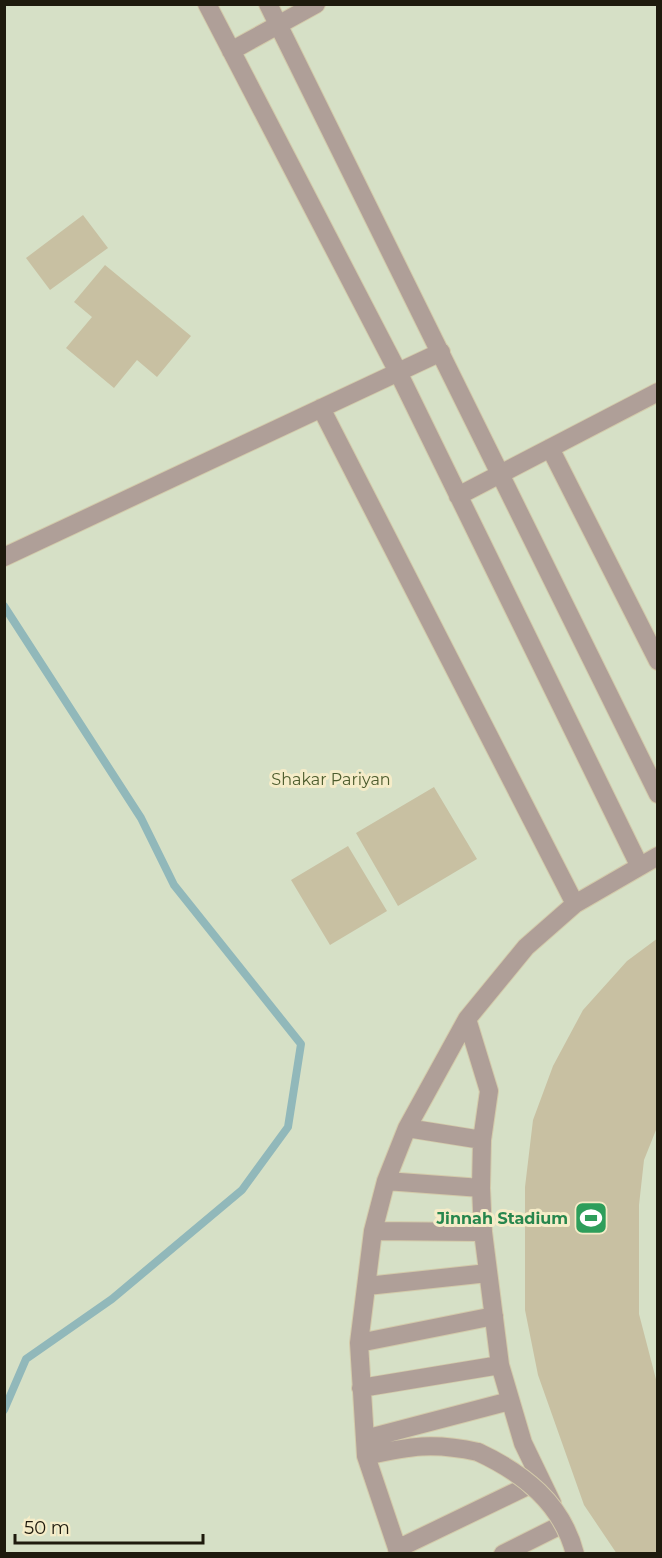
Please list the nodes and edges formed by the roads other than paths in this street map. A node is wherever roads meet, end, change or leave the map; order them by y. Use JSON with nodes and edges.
{"nodes":[{"id":1,"x":207,"y":4,"type":"edge"},
{"id":2,"x":267,"y":4,"type":"edge"},
{"id":3,"x":316,"y":4,"type":"edge"},
{"id":4,"x":278,"y":25,"type":"junction"},
{"id":5,"x":231,"y":51,"type":"junction"},
{"id":6,"x":441,"y":352,"type":"junction"},
{"id":7,"x":398,"y":372,"type":"junction"},
{"id":8,"x":657,"y":392,"type":"edge"},
{"id":9,"x":321,"y":408,"type":"junction"},
{"id":10,"x":550,"y":448,"type":"junction"},
{"id":11,"x":501,"y":474,"type":"junction"},
{"id":12,"x":458,"y":496,"type":"junction"},
{"id":13,"x":4,"y":557,"type":"edge"},
{"id":14,"x":657,"y":661,"type":"edge"},
{"id":15,"x":657,"y":794,"type":"edge"},
{"id":16,"x":657,"y":856,"type":"edge"},
{"id":17,"x":639,"y":865,"type":"junction"},
{"id":18,"x":575,"y":904,"type":"junction"},
{"id":19,"x":467,"y":1019,"type":"junction"},
{"id":20,"x":407,"y":1128,"type":"junction"},
{"id":21,"x":482,"y":1140,"type":"junction"},
{"id":22,"x":386,"y":1180,"type":"junction"},
{"id":23,"x":481,"y":1188,"type":"junction"},
{"id":24,"x":373,"y":1231,"type":"junction"},
{"id":25,"x":483,"y":1232,"type":"junction"},
{"id":26,"x":488,"y":1273,"type":"junction"},
{"id":27,"x":367,"y":1286,"type":"junction"},
{"id":28,"x":494,"y":1316,"type":"junction"},
{"id":29,"x":358,"y":1343,"type":"junction"},
{"id":30,"x":500,"y":1365,"type":"junction"},
{"id":31,"x":361,"y":1388,"type":"junction"},
{"id":32,"x":510,"y":1401,"type":"junction"},
{"id":33,"x":365,"y":1447,"type":"junction"},
{"id":34,"x":540,"y":1480,"type":"junction"},
{"id":35,"x":563,"y":1524,"type":"junction"},
{"id":36,"x":398,"y":1551,"type":"edge"},
{"id":37,"x":503,"y":1554,"type":"edge"},
{"id":38,"x":576,"y":1554,"type":"edge"}],
"edges":[{"from":1,"to":5,"type":"street"},
{"from":2,"to":4,"type":"street"},
{"from":3,"to":4,"type":"street"},
{"from":4,"to":5,"type":"street"},
{"from":4,"to":6,"type":"street"},
{"from":5,"to":7,"type":"street"},
{"from":6,"to":7,"type":"street"},
{"from":6,"to":11,"type":"street"},
{"from":7,"to":9,"type":"street"},
{"from":7,"to":12,"type":"street"},
{"from":8,"to":10,"type":"street"},
{"from":9,"to":13,"type":"street"},
{"from":9,"to":18,"type":"street"},
{"from":10,"to":11,"type":"street"},
{"from":10,"to":14,"type":"street"},
{"from":11,"to":12,"type":"street"},
{"from":11,"to":15,"type":"street"},
{"from":12,"to":17,"type":"street"},
{"from":16,"to":17,"type":"street"},
{"from":17,"to":18,"type":"street"},
{"from":18,"to":19,"type":"street"},
{"from":19,"to":20,"type":"street"},
{"from":19,"to":21,"type":"street"},
{"from":20,"to":21,"type":"street"},
{"from":20,"to":22,"type":"street"},
{"from":21,"to":23,"type":"street"},
{"from":22,"to":23,"type":"street"},
{"from":22,"to":24,"type":"street"},
{"from":23,"to":25,"type":"street"},
{"from":24,"to":25,"type":"street"},
{"from":24,"to":27,"type":"street"},
{"from":25,"to":26,"type":"street"},
{"from":26,"to":27,"type":"street"},
{"from":26,"to":28,"type":"street"},
{"from":27,"to":29,"type":"street"},
{"from":28,"to":29,"type":"street"},
{"from":28,"to":30,"type":"street"},
{"from":29,"to":31,"type":"street"},
{"from":30,"to":31,"type":"street"},
{"from":30,"to":32,"type":"street"},
{"from":31,"to":33,"type":"street"},
{"from":32,"to":33,"type":"street"},
{"from":32,"to":34,"type":"street"},
{"from":33,"to":36,"type":"street"},
{"from":33,"to":38,"type":"street","bridge":true},
{"from":34,"to":35,"type":"street"},
{"from":34,"to":36,"type":"street"},
{"from":35,"to":37,"type":"street"},
{"from":35,"to":38,"type":"street"}]}
